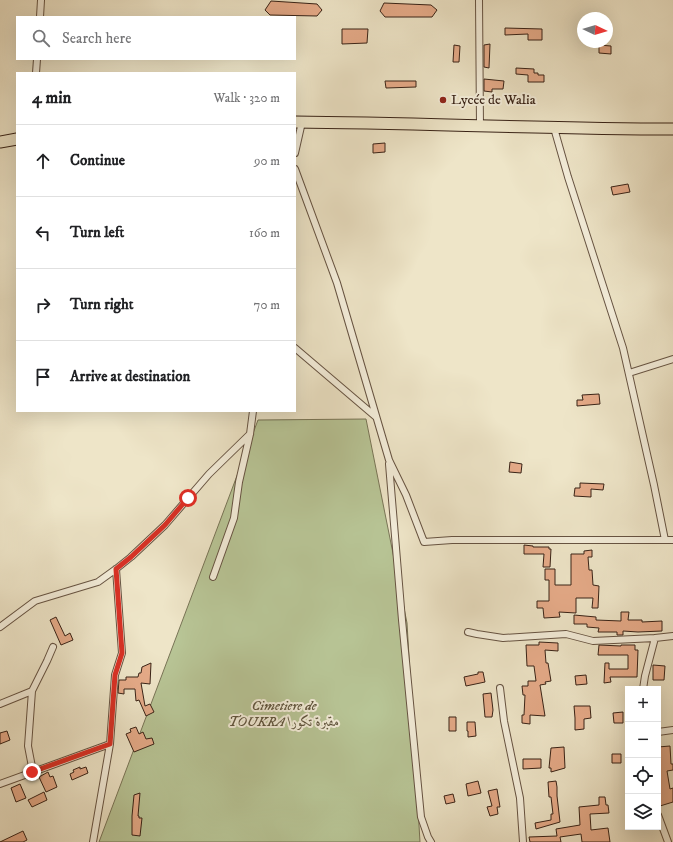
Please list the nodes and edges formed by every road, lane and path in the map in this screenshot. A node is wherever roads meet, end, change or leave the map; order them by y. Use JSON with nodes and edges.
{"nodes":[{"id":1,"x":42,"y":0,"type":"edge"},
{"id":2,"x":479,"y":0,"type":"edge"},
{"id":3,"x":40,"y":16,"type":"edge"},
{"id":4,"x":37,"y":60,"type":"edge"},
{"id":5,"x":36,"y":72,"type":"edge"},
{"id":6,"x":298,"y":122,"type":"edge"},
{"id":7,"x":480,"y":126,"type":"junction"},
{"id":8,"x":554,"y":128,"type":"junction"},
{"id":9,"x":673,"y":128,"type":"edge"},
{"id":10,"x":16,"y":139,"type":"edge"},
{"id":11,"x":0,"y":142,"type":"edge"},
{"id":12,"x":296,"y":143,"type":"edge"},
{"id":13,"x":296,"y":172,"type":"edge"},
{"id":14,"x":296,"y":349,"type":"edge"},
{"id":15,"x":673,"y":359,"type":"edge"},
{"id":16,"x":629,"y":373,"type":"junction"},
{"id":17,"x":253,"y":412,"type":"edge"},
{"id":18,"x":376,"y":417,"type":"junction"},
{"id":19,"x":250,"y":434,"type":"junction"},
{"id":20,"x":389,"y":460,"type":"junction"},
{"id":21,"x":665,"y":540,"type":"junction"},
{"id":22,"x":673,"y":540,"type":"edge"},
{"id":23,"x":116,"y":569,"type":"junction"},
{"id":24,"x":213,"y":577,"type":"dead end"},
{"id":25,"x":0,"y":627,"type":"edge"},
{"id":26,"x":468,"y":632,"type":"dead end"},
{"id":27,"x":673,"y":636,"type":"edge"},
{"id":28,"x":655,"y":638,"type":"junction"},
{"id":29,"x":53,"y":647,"type":"dead end"},
{"id":30,"x":643,"y":686,"type":"edge"},
{"id":31,"x":500,"y":688,"type":"dead end"},
{"id":32,"x":32,"y":690,"type":"junction"},
{"id":33,"x":0,"y":704,"type":"edge"},
{"id":34,"x":673,"y":730,"type":"edge"},
{"id":35,"x":661,"y":732,"type":"edge"},
{"id":36,"x":110,"y":744,"type":"junction"},
{"id":37,"x":32,"y":772,"type":"junction"},
{"id":38,"x":0,"y":784,"type":"edge"},
{"id":39,"x":661,"y":823,"type":"edge"},
{"id":40,"x":94,"y":842,"type":"edge"},
{"id":41,"x":431,"y":842,"type":"edge"},
{"id":42,"x":523,"y":842,"type":"edge"},
{"id":43,"x":668,"y":842,"type":"edge"}],
"edges":[{"from":1,"to":3,"type":"street"},
{"from":2,"to":7,"type":"street"},
{"from":4,"to":5,"type":"street"},
{"from":6,"to":7,"type":"highway"},
{"from":6,"to":12,"type":"street"},
{"from":7,"to":8,"type":"highway"},
{"from":8,"to":9,"type":"highway"},
{"from":8,"to":16,"type":"street"},
{"from":10,"to":11,"type":"highway"},
{"from":13,"to":18,"type":"street"},
{"from":14,"to":18,"type":"street"},
{"from":15,"to":16,"type":"street"},
{"from":16,"to":21,"type":"street"},
{"from":17,"to":19,"type":"street"},
{"from":18,"to":20,"type":"street"},
{"from":19,"to":23,"type":"street"},
{"from":19,"to":24,"type":"street"},
{"from":20,"to":21,"type":"street"},
{"from":20,"to":41,"type":"street"},
{"from":21,"to":22,"type":"street"},
{"from":23,"to":25,"type":"street"},
{"from":23,"to":36,"type":"street"},
{"from":26,"to":28,"type":"street"},
{"from":27,"to":28,"type":"street"},
{"from":28,"to":30,"type":"street"},
{"from":29,"to":32,"type":"street"},
{"from":31,"to":42,"type":"street"},
{"from":32,"to":33,"type":"street"},
{"from":32,"to":37,"type":"street"},
{"from":34,"to":35,"type":"street"},
{"from":36,"to":37,"type":"street"},
{"from":36,"to":40,"type":"street"},
{"from":37,"to":38,"type":"street"},
{"from":39,"to":43,"type":"street"}]}
